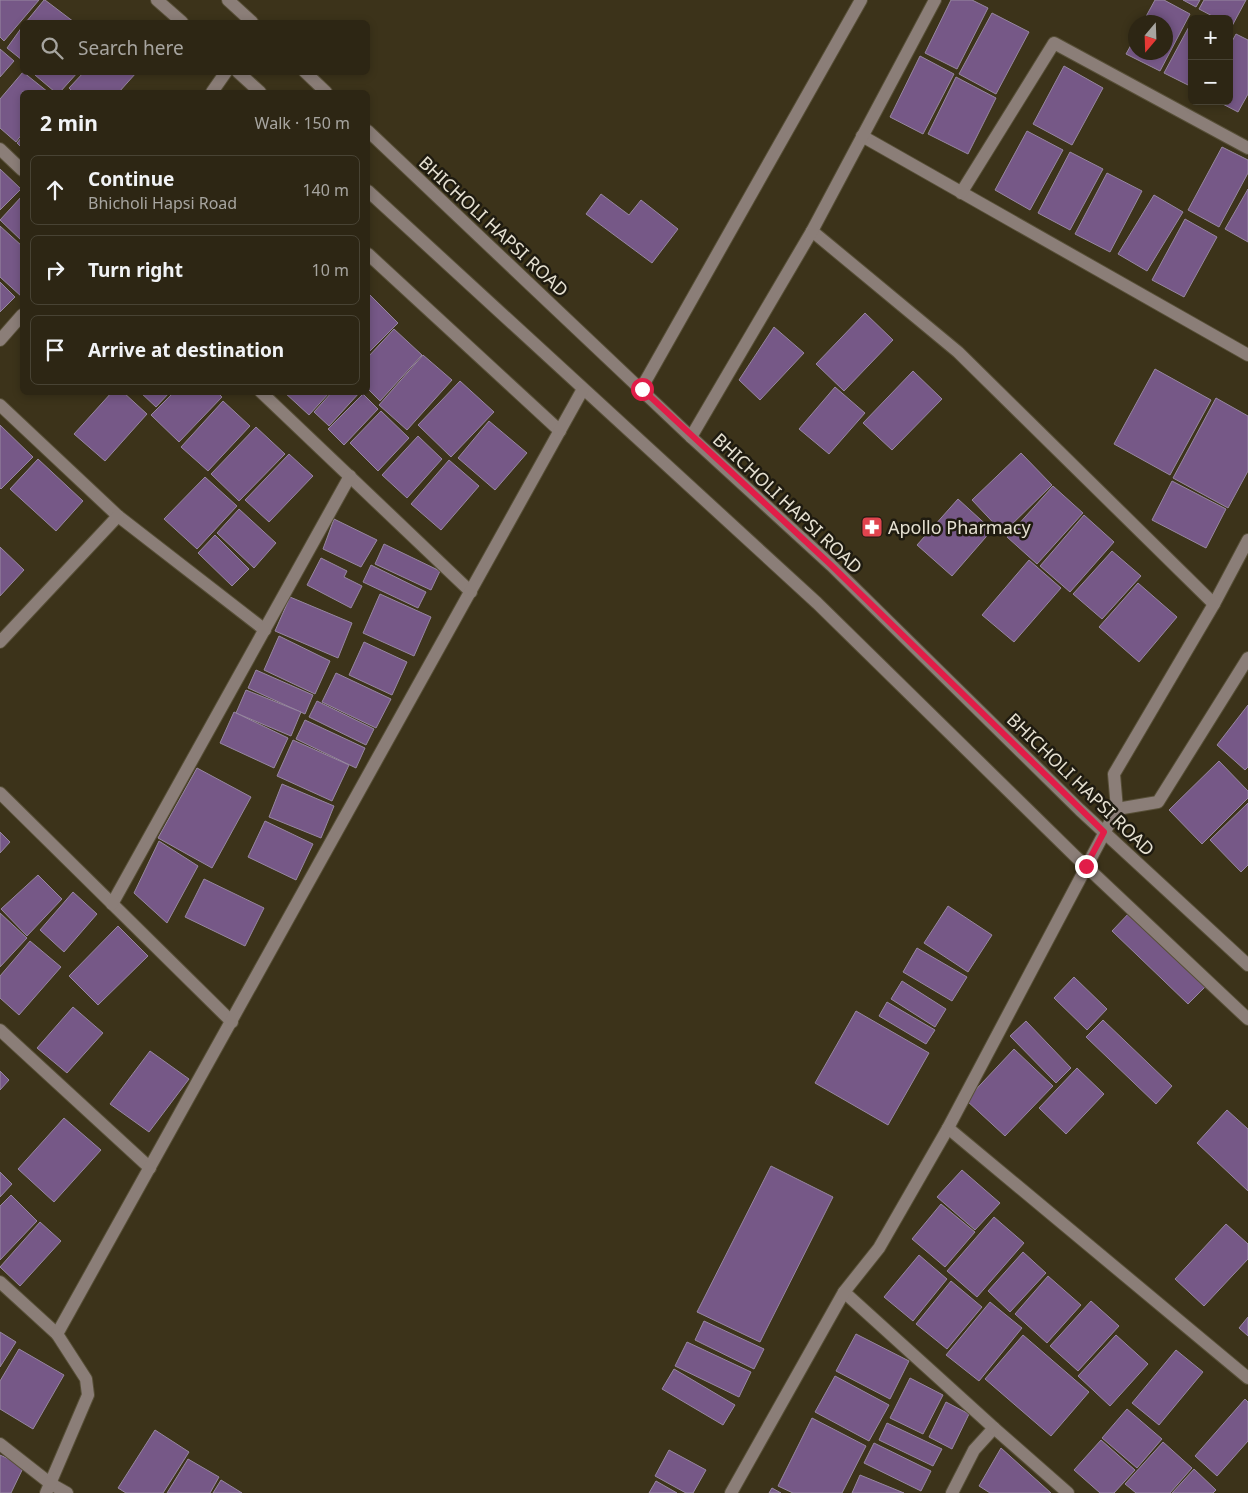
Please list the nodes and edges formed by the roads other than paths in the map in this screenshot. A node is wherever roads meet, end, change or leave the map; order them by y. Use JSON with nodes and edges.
{"nodes":[{"id":1,"x":157,"y":0,"type":"edge"},
{"id":2,"x":228,"y":0,"type":"edge"},
{"id":3,"x":861,"y":0,"type":"edge"},
{"id":4,"x":935,"y":0,"type":"edge"},
{"id":5,"x":180,"y":20,"type":"edge"},
{"id":6,"x":250,"y":20,"type":"edge"},
{"id":7,"x":224,"y":75,"type":"edge"},
{"id":8,"x":241,"y":75,"type":"edge"},
{"id":9,"x":308,"y":75,"type":"edge"},
{"id":10,"x":213,"y":90,"type":"edge"},
{"id":11,"x":258,"y":90,"type":"edge"},
{"id":12,"x":324,"y":90,"type":"edge"},
{"id":13,"x":370,"y":133,"type":"edge"},
{"id":14,"x":862,"y":136,"type":"junction"},
{"id":15,"x":1248,"y":148,"type":"edge"},
{"id":16,"x":0,"y":150,"type":"edge"},
{"id":17,"x":20,"y":168,"type":"edge"},
{"id":18,"x":370,"y":193,"type":"edge"},
{"id":19,"x":962,"y":193,"type":"junction"},
{"id":20,"x":812,"y":231,"type":"junction"},
{"id":21,"x":370,"y":256,"type":"edge"},
{"id":22,"x":20,"y":318,"type":"edge"},
{"id":23,"x":0,"y":340,"type":"edge"},
{"id":24,"x":1248,"y":355,"type":"edge"},
{"id":25,"x":583,"y":389,"type":"junction"},
{"id":26,"x":642,"y":389,"type":"junction"},
{"id":27,"x":264,"y":395,"type":"edge"},
{"id":28,"x":0,"y":405,"type":"edge"},
{"id":29,"x":560,"y":431,"type":"junction"},
{"id":30,"x":692,"y":437,"type":"junction"},
{"id":31,"x":350,"y":476,"type":"junction"},
{"id":32,"x":118,"y":516,"type":"junction"},
{"id":33,"x":1248,"y":540,"type":"edge"},
{"id":34,"x":471,"y":592,"type":"junction"},
{"id":35,"x":1214,"y":604,"type":"junction"},
{"id":36,"x":265,"y":630,"type":"junction"},
{"id":37,"x":0,"y":642,"type":"edge"},
{"id":38,"x":1246,"y":666,"type":"edge"},
{"id":39,"x":0,"y":793,"type":"edge"},
{"id":40,"x":1117,"y":809,"type":"junction"},
{"id":41,"x":1104,"y":832,"type":"junction"},
{"id":42,"x":1086,"y":866,"type":"junction"},
{"id":43,"x":112,"y":904,"type":"junction"},
{"id":44,"x":1248,"y":965,"type":"edge"},
{"id":45,"x":1248,"y":1019,"type":"edge"},
{"id":46,"x":232,"y":1022,"type":"junction"},
{"id":47,"x":0,"y":1030,"type":"edge"},
{"id":48,"x":948,"y":1128,"type":"junction"},
{"id":49,"x":150,"y":1168,"type":"junction"},
{"id":50,"x":0,"y":1282,"type":"edge"},
{"id":51,"x":844,"y":1292,"type":"junction"},
{"id":52,"x":57,"y":1334,"type":"junction"},
{"id":53,"x":1248,"y":1378,"type":"edge"},
{"id":54,"x":994,"y":1428,"type":"junction"},
{"id":55,"x":0,"y":1444,"type":"edge"},
{"id":56,"x":48,"y":1488,"type":"edge"},
{"id":57,"x":67,"y":1493,"type":"edge"},
{"id":58,"x":731,"y":1493,"type":"edge"},
{"id":59,"x":952,"y":1493,"type":"edge"},
{"id":60,"x":1068,"y":1493,"type":"edge"}],
"edges":[{"from":1,"to":5,"type":"street"},
{"from":2,"to":6,"type":"street"},
{"from":3,"to":26,"type":"street"},
{"from":4,"to":14,"type":"street"},
{"from":7,"to":10,"type":"street"},
{"from":8,"to":11,"type":"street"},
{"from":9,"to":12,"type":"street"},
{"from":13,"to":26,"type":"street","name":"BHICHOLI HAPSI ROAD"},
{"from":14,"to":19,"type":"street"},
{"from":14,"to":20,"type":"street"},
{"from":15,"to":19,"type":"street"},
{"from":16,"to":17,"type":"street"},
{"from":18,"to":25,"type":"street"},
{"from":19,"to":24,"type":"street"},
{"from":20,"to":30,"type":"street"},
{"from":20,"to":35,"type":"street"},
{"from":21,"to":29,"type":"street"},
{"from":22,"to":23,"type":"street"},
{"from":25,"to":29,"type":"street"},
{"from":25,"to":42,"type":"street"},
{"from":26,"to":30,"type":"street","name":"BHICHOLI HAPSI ROAD"},
{"from":27,"to":31,"type":"street"},
{"from":28,"to":32,"type":"street"},
{"from":29,"to":34,"type":"street"},
{"from":30,"to":41,"type":"street","name":"BHICHOLI HAPSI ROAD"},
{"from":31,"to":34,"type":"street"},
{"from":31,"to":36,"type":"street"},
{"from":32,"to":36,"type":"street"},
{"from":32,"to":37,"type":"street"},
{"from":33,"to":35,"type":"street"},
{"from":34,"to":46,"type":"street"},
{"from":35,"to":40,"type":"street"},
{"from":36,"to":43,"type":"street"},
{"from":38,"to":40,"type":"street"},
{"from":39,"to":43,"type":"street"},
{"from":40,"to":41,"type":"street"},
{"from":41,"to":42,"type":"street"},
{"from":41,"to":44,"type":"street","name":"BHICHOLI HAPSI ROAD"},
{"from":42,"to":45,"type":"street"},
{"from":42,"to":48,"type":"street"},
{"from":43,"to":46,"type":"street"},
{"from":46,"to":49,"type":"street"},
{"from":47,"to":49,"type":"street"},
{"from":48,"to":51,"type":"street"},
{"from":48,"to":53,"type":"street"},
{"from":49,"to":52,"type":"street"},
{"from":50,"to":52,"type":"street"},
{"from":51,"to":54,"type":"street"},
{"from":51,"to":58,"type":"street"},
{"from":52,"to":56,"type":"street"},
{"from":54,"to":59,"type":"street"},
{"from":54,"to":60,"type":"street"},
{"from":55,"to":56,"type":"street"},
{"from":56,"to":57,"type":"street"}]}
